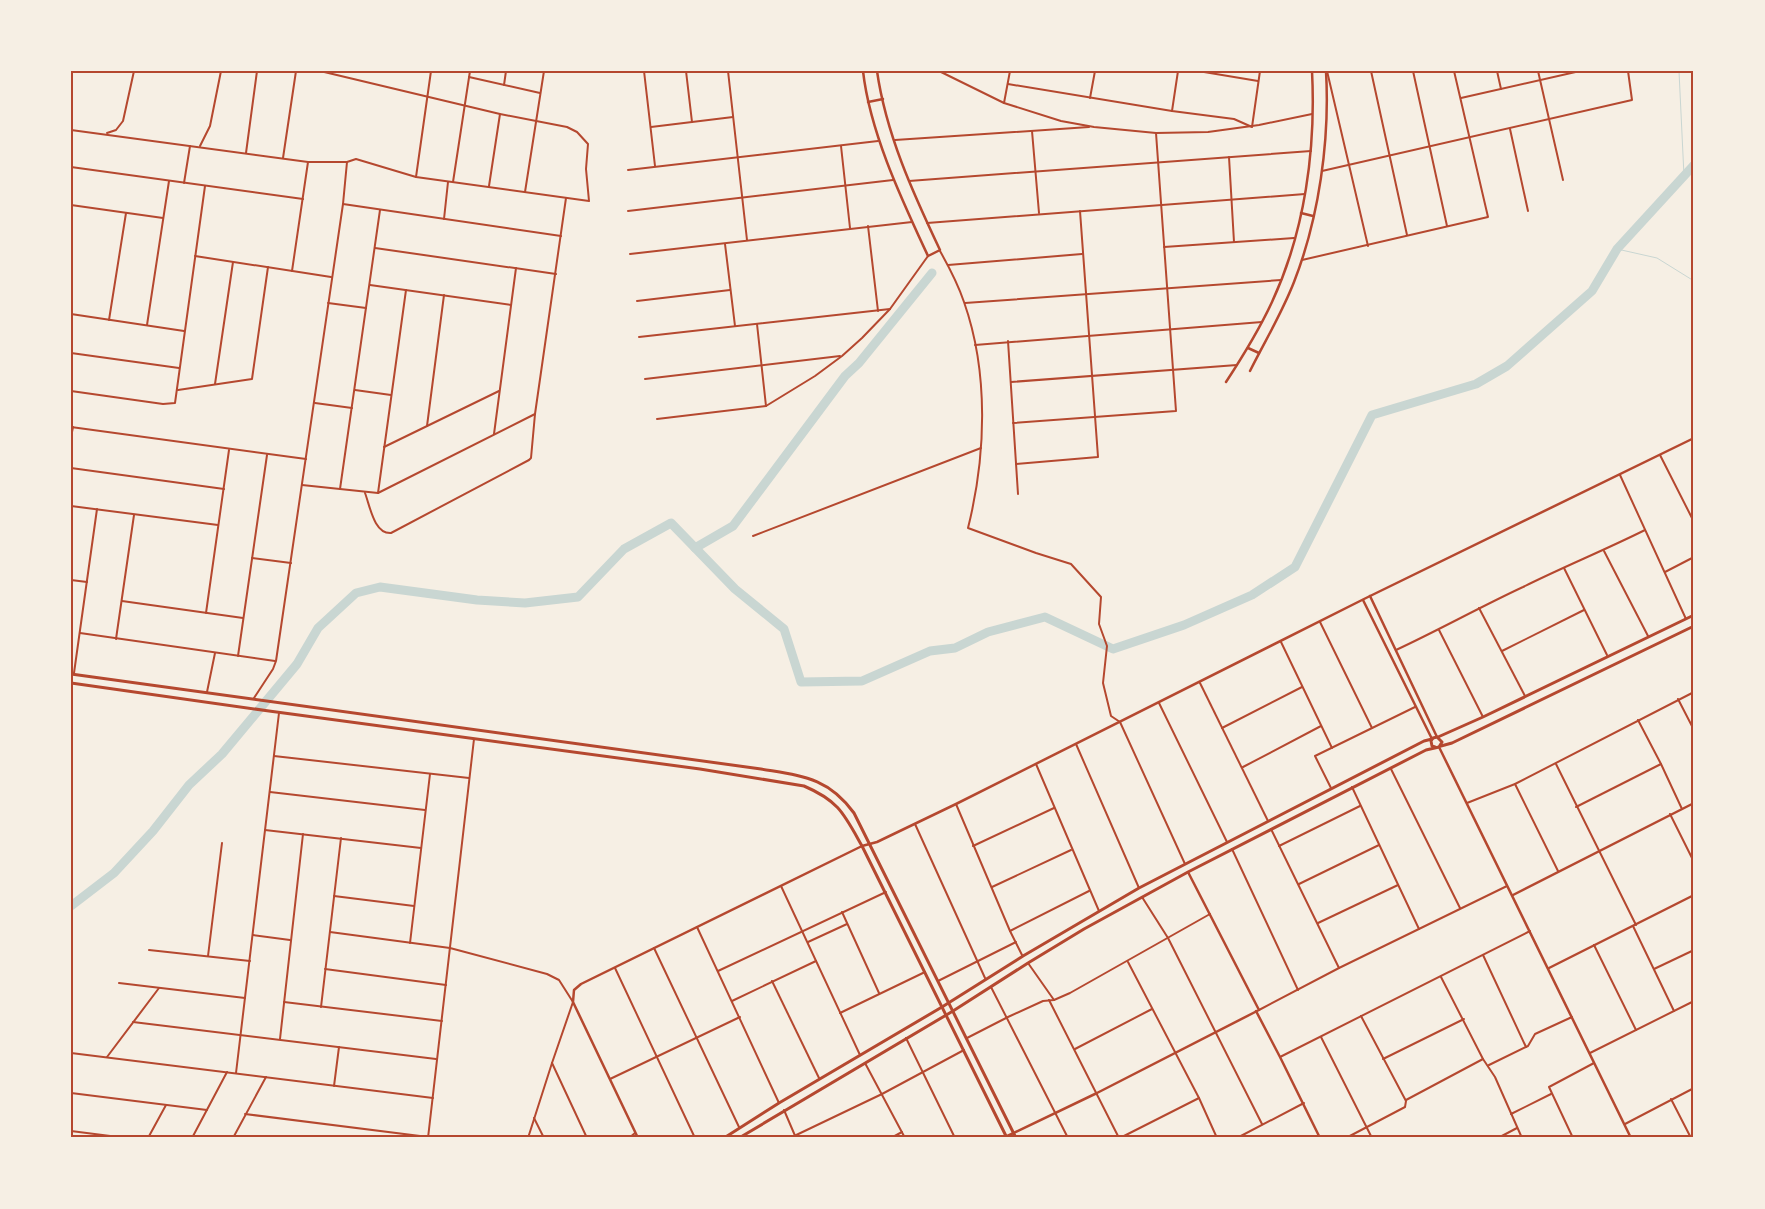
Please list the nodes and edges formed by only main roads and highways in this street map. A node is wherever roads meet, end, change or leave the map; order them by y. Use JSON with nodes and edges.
{"nodes":[{"id":1,"x":1694,"y":615,"type":"edge"},
{"id":2,"x":1693,"y":628,"type":"edge"},
{"id":3,"x":73,"y":674,"type":"edge"},
{"id":4,"x":71,"y":683,"type":"edge"},
{"id":5,"x":1438,"y":737,"type":"junction"},
{"id":6,"x":1432,"y":738,"type":"junction"},
{"id":7,"x":579,"y":744,"type":"junction"},
{"id":8,"x":1438,"y":747,"type":"junction"},
{"id":9,"x":578,"y":753,"type":"junction"},
{"id":10,"x":949,"y":1003,"type":"junction"},
{"id":11,"x":942,"y":1007,"type":"junction"},
{"id":12,"x":953,"y":1011,"type":"junction"},
{"id":13,"x":946,"y":1015,"type":"junction"},
{"id":14,"x":1005,"y":1137,"type":"edge"},
{"id":15,"x":724,"y":1138,"type":"edge"},
{"id":16,"x":739,"y":1138,"type":"edge"},
{"id":17,"x":1016,"y":1138,"type":"edge"}],
"edges":[{"from":1,"to":5,"type":"main road"},
{"from":2,"to":8,"type":"main road"},
{"from":3,"to":7,"type":"main road"},
{"from":4,"to":9,"type":"main road"},
{"from":5,"to":6,"type":"main road"},
{"from":5,"to":8,"type":"main road"},
{"from":6,"to":8,"type":"main road"},
{"from":6,"to":10,"type":"main road"},
{"from":7,"to":9,"type":"main road"},
{"from":7,"to":10,"type":"main road"},
{"from":8,"to":12,"type":"main road"},
{"from":9,"to":11,"type":"main road"},
{"from":10,"to":11,"type":"main road"},
{"from":10,"to":12,"type":"main road"},
{"from":11,"to":13,"type":"main road"},
{"from":11,"to":15,"type":"main road"},
{"from":12,"to":13,"type":"main road"},
{"from":12,"to":17,"type":"main road"},
{"from":13,"to":14,"type":"main road"},
{"from":13,"to":16,"type":"main road"}]}
